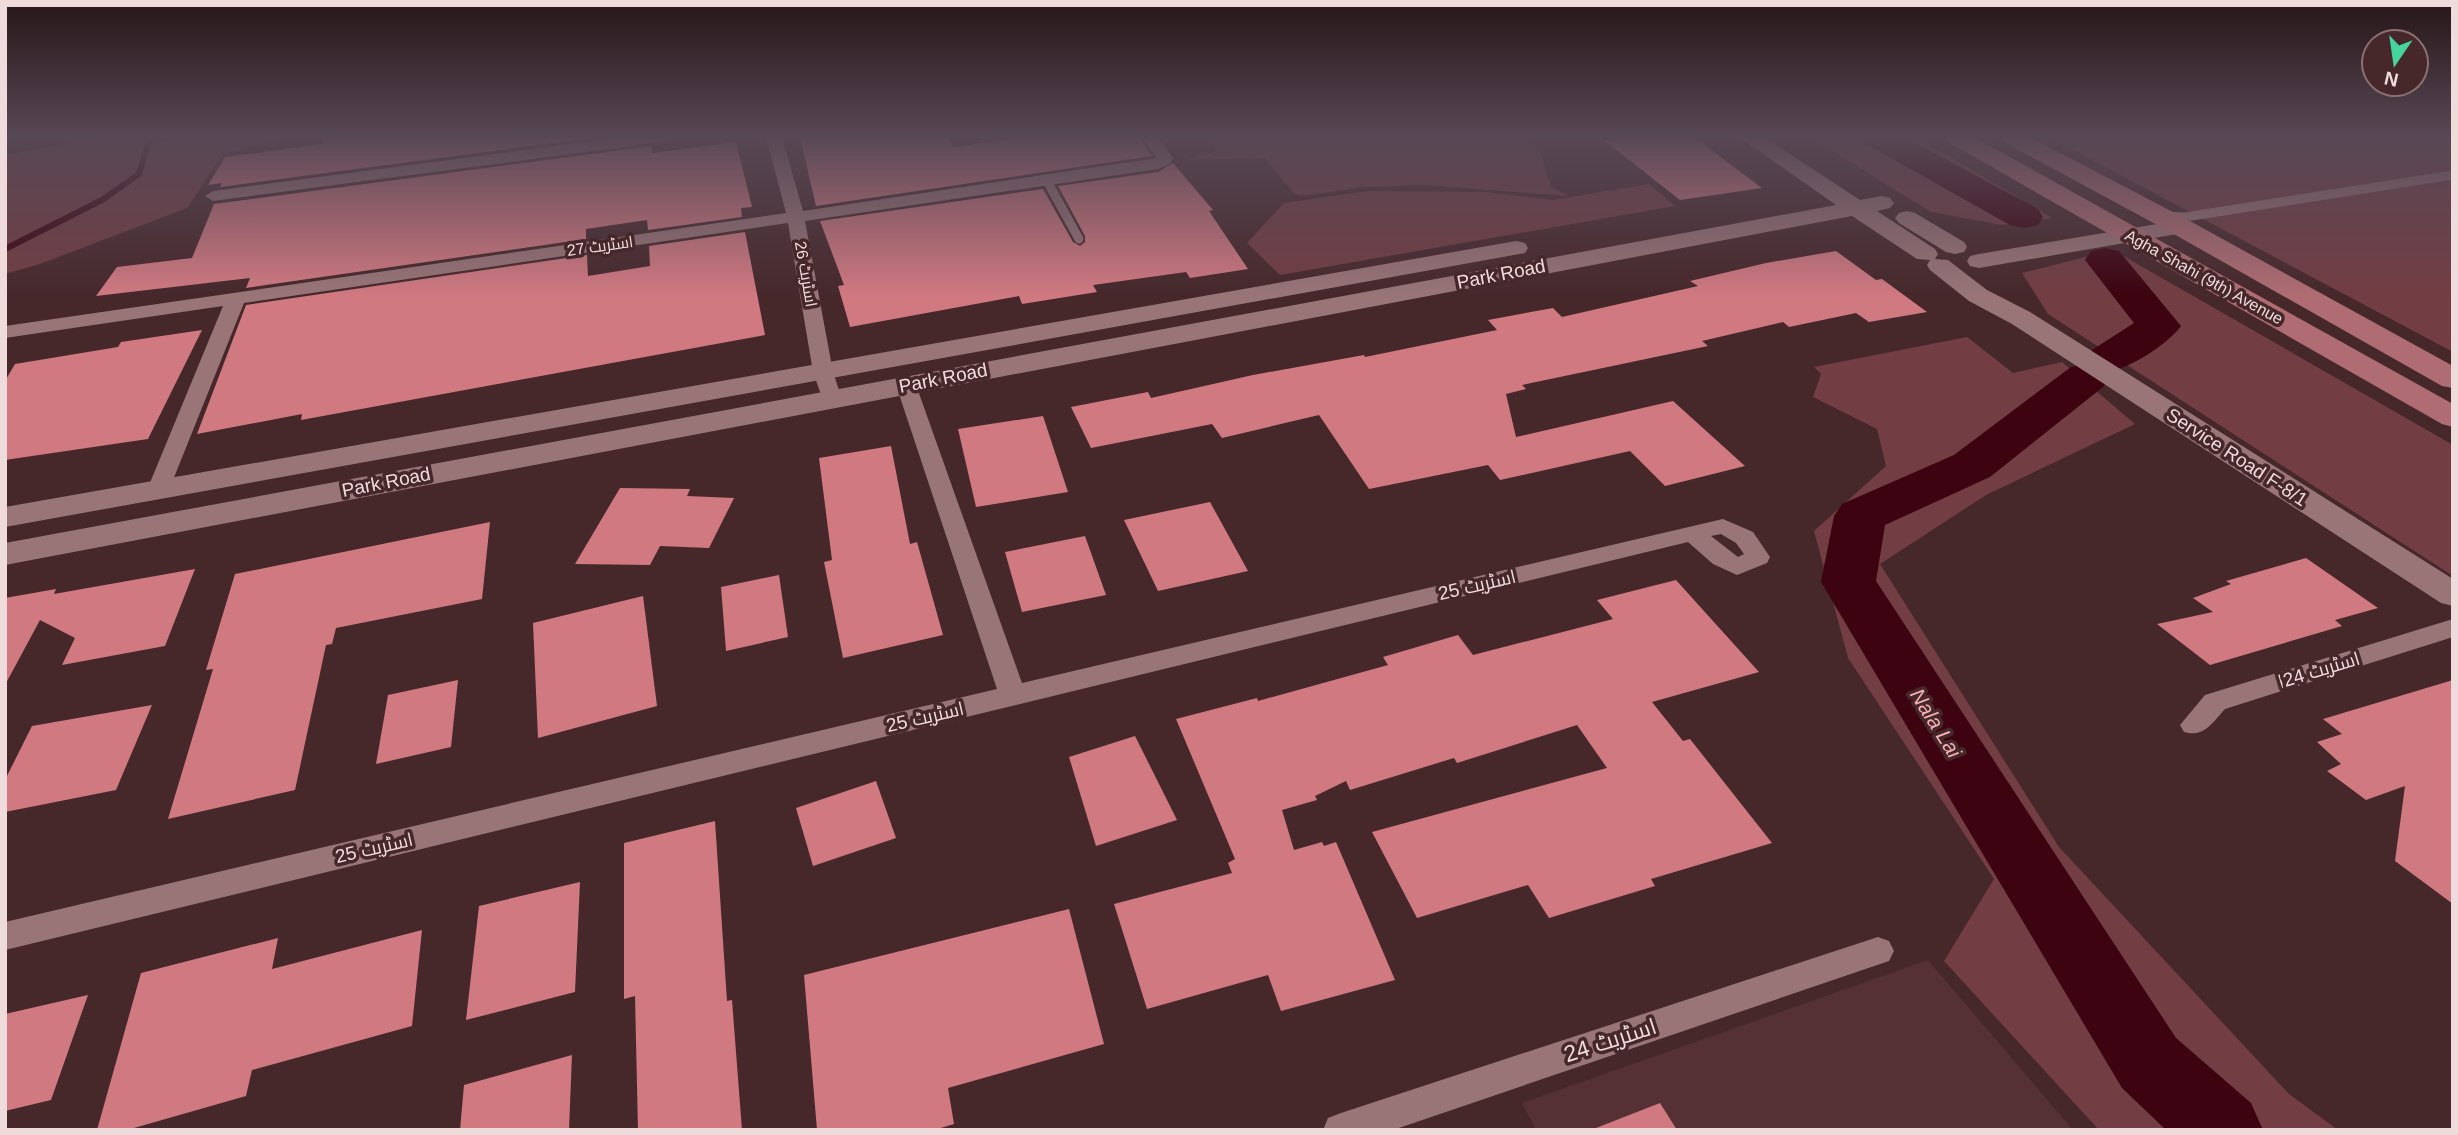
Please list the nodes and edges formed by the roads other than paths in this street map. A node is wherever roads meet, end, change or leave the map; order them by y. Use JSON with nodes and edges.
{"nodes":[{"id":1,"x":259,"y":190,"type":"edge"},
{"id":2,"x":788,"y":190,"type":"edge"},
{"id":3,"x":986,"y":190,"type":"edge"},
{"id":4,"x":1052,"y":190,"type":"edge"},
{"id":5,"x":1843,"y":190,"type":"edge"},
{"id":6,"x":1847,"y":190,"type":"edge"},
{"id":7,"x":2049,"y":190,"type":"edge"},
{"id":8,"x":2115,"y":190,"type":"edge"},
{"id":9,"x":2360,"y":190,"type":"edge"},
{"id":10,"x":213,"y":196,"type":"dead end"},
{"id":11,"x":1856,"y":197,"type":"junction"},
{"id":12,"x":796,"y":218,"type":"junction"},
{"id":13,"x":2174,"y":220,"type":"junction"},
{"id":14,"x":2118,"y":229,"type":"junction"},
{"id":15,"x":1079,"y":239,"type":"dead end"},
{"id":16,"x":1956,"y":256,"type":"junction"},
{"id":17,"x":236,"y":298,"type":"junction"},
{"id":18,"x":2021,"y":318,"type":"junction"},
{"id":19,"x":5,"y":332,"type":"edge"},
{"id":20,"x":824,"y":372,"type":"junction"},
{"id":21,"x":2453,"y":379,"type":"edge"},
{"id":22,"x":906,"y":385,"type":"junction"},
{"id":23,"x":831,"y":399,"type":"junction"},
{"id":24,"x":2453,"y":417,"type":"edge"},
{"id":25,"x":158,"y":490,"type":"junction"},
{"id":26,"x":5,"y":517,"type":"edge"},
{"id":27,"x":1695,"y":535,"type":"dead end"},
{"id":28,"x":5,"y":554,"type":"edge"},
{"id":29,"x":2453,"y":595,"type":"edge"},
{"id":30,"x":2453,"y":628,"type":"edge"},
{"id":31,"x":1013,"y":696,"type":"junction"},
{"id":32,"x":2194,"y":725,"type":"dead end"},
{"id":33,"x":5,"y":936,"type":"edge"},
{"id":34,"x":1878,"y":951,"type":"dead end"},
{"id":35,"x":1341,"y":1130,"type":"edge"}],
"edges":[{"from":1,"to":10,"type":"street"},
{"from":2,"to":12,"type":"street","name":"اسٹریٹ 26"},
{"from":3,"to":12,"type":"street","name":"اسٹریٹ 27"},
{"from":4,"to":15,"type":"lane"},
{"from":5,"to":11,"type":"street","name":"Service Road F-8/1"},
{"from":6,"to":11,"type":"street","name":"Service Road F-8/1"},
{"from":7,"to":14,"type":"main road","name":"Agha Shahi (9th) Avenue"},
{"from":8,"to":13,"type":"main road","name":"Agha Shahi (9th) Avenue"},
{"from":9,"to":13,"type":"lane"},
{"from":11,"to":16,"type":"street","name":"Service Road F-8/1"},
{"from":11,"to":20,"type":"street","name":"Park Road"},
{"from":11,"to":22,"type":"street","name":"Park Road"},
{"from":12,"to":17,"type":"street","name":"اسٹریٹ 27"},
{"from":12,"to":20,"type":"street","name":"اسٹریٹ 26"},
{"from":13,"to":14,"type":"street"},
{"from":13,"to":21,"type":"main road","name":"Agha Shahi (9th) Avenue"},
{"from":14,"to":16,"type":"street"},
{"from":14,"to":24,"type":"main road","name":"Agha Shahi (9th) Avenue"},
{"from":16,"to":18,"type":"street","name":"Service Road F-8/1"},
{"from":16,"to":18,"type":"street","name":"Service Road F-8/1"},
{"from":17,"to":19,"type":"street","name":"اسٹریٹ 27"},
{"from":17,"to":25,"type":"street"},
{"from":18,"to":29,"type":"street","name":"Service Road F-8/1"},
{"from":20,"to":23,"type":"street","name":"اسٹریٹ 26"},
{"from":20,"to":25,"type":"street","name":"Park Road"},
{"from":22,"to":23,"type":"street","name":"Park Road"},
{"from":22,"to":31,"type":"street"},
{"from":23,"to":28,"type":"street","name":"Park Road"},
{"from":25,"to":26,"type":"street","name":"Park Road"},
{"from":27,"to":31,"type":"street","name":"اسٹریٹ 25"},
{"from":30,"to":32,"type":"street","name":"اسٹریٹ 24ا"},
{"from":31,"to":33,"type":"street","name":"اسٹریٹ 25"},
{"from":34,"to":35,"type":"street","name":"اسٹریٹ 24"}]}
